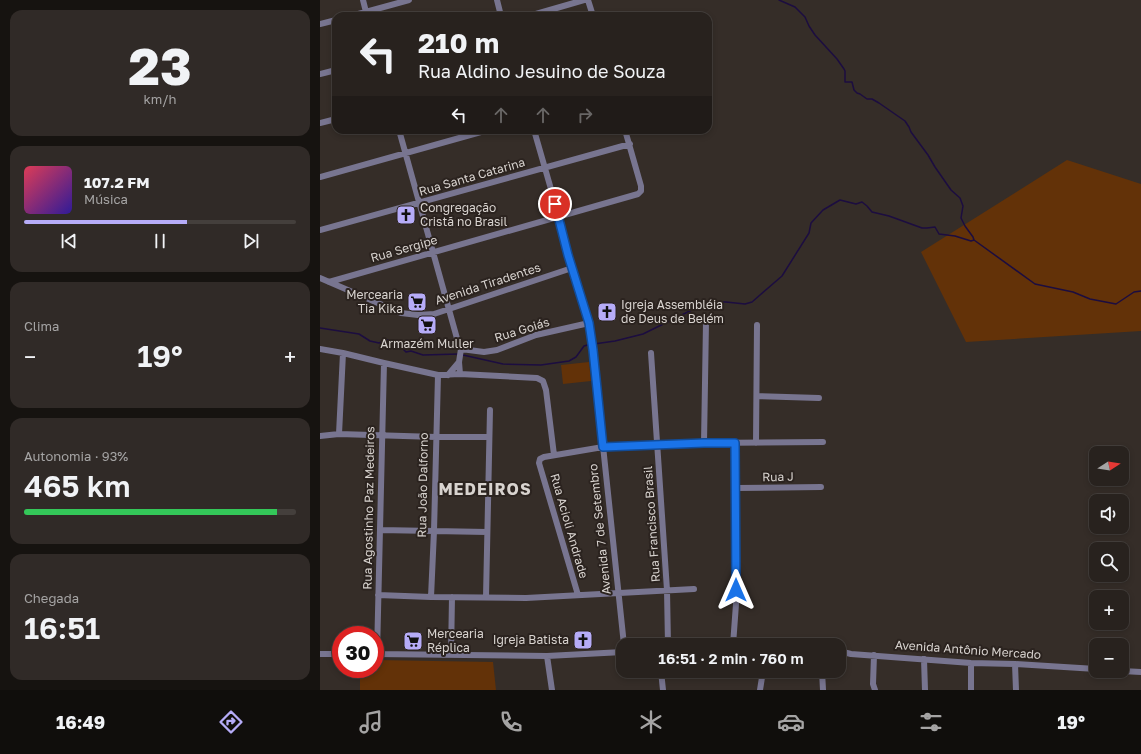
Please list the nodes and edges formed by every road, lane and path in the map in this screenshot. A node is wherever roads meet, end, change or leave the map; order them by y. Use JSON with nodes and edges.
{"nodes":[{"id":1,"x":363,"y":0,"type":"edge"},
{"id":2,"x":409,"y":0,"type":"edge"},
{"id":3,"x":497,"y":0,"type":"edge"},
{"id":4,"x":584,"y":0,"type":"edge"},
{"id":5,"x":588,"y":0,"type":"edge"},
{"id":6,"x":366,"y":12,"type":"edge"},
{"id":7,"x":373,"y":12,"type":"edge"},
{"id":8,"x":500,"y":12,"type":"edge"},
{"id":9,"x":543,"y":12,"type":"edge"},
{"id":10,"x":592,"y":12,"type":"edge"},
{"id":11,"x":332,"y":21,"type":"edge"},
{"id":12,"x":320,"y":24,"type":"edge"},
{"id":13,"x":332,"y":71,"type":"edge"},
{"id":14,"x":320,"y":74,"type":"edge"},
{"id":15,"x":332,"y":120,"type":"edge"},
{"id":16,"x":320,"y":123,"type":"edge"},
{"id":17,"x":400,"y":134,"type":"edge"},
{"id":18,"x":474,"y":134,"type":"edge"},
{"id":19,"x":535,"y":134,"type":"edge"},
{"id":20,"x":626,"y":134,"type":"edge"},
{"id":21,"x":630,"y":144,"type":"junction"},
{"id":22,"x":405,"y":153,"type":"junction"},
{"id":23,"x":545,"y":167,"type":"junction"},
{"id":24,"x":320,"y":177,"type":"edge"},
{"id":25,"x":419,"y":203,"type":"junction"},
{"id":26,"x":559,"y":217,"type":"junction"},
{"id":27,"x":320,"y":230,"type":"edge"},
{"id":28,"x":433,"y":253,"type":"junction"},
{"id":29,"x":572,"y":268,"type":"junction"},
{"id":30,"x":320,"y":278,"type":"edge"},
{"id":31,"x":329,"y":282,"type":"junction"},
{"id":32,"x":448,"y":309,"type":"junction"},
{"id":33,"x":706,"y":322,"type":"dead end"},
{"id":34,"x":589,"y":323,"type":"junction"},
{"id":35,"x":757,"y":325,"type":"dead end"},
{"id":36,"x":320,"y":349,"type":"edge"},
{"id":37,"x":461,"y":351,"type":"junction"},
{"id":38,"x":343,"y":353,"type":"junction"},
{"id":39,"x":651,"y":353,"type":"dead end"},
{"id":40,"x":459,"y":362,"type":"junction"},
{"id":41,"x":384,"y":363,"type":"junction"},
{"id":42,"x":460,"y":374,"type":"junction"},
{"id":43,"x":438,"y":375,"type":"junction"},
{"id":44,"x":448,"y":375,"type":"junction"},
{"id":45,"x":757,"y":396,"type":"junction"},
{"id":46,"x":819,"y":398,"type":"dead end"},
{"id":47,"x":490,"y":410,"type":"dead end"},
{"id":48,"x":339,"y":434,"type":"junction"},
{"id":49,"x":382,"y":435,"type":"junction"},
{"id":50,"x":320,"y":436,"type":"edge"},
{"id":51,"x":436,"y":437,"type":"junction"},
{"id":52,"x":489,"y":437,"type":"junction"},
{"id":53,"x":756,"y":442,"type":"junction"},
{"id":54,"x":823,"y":442,"type":"dead end"},
{"id":55,"x":704,"y":443,"type":"junction"},
{"id":56,"x":735,"y":443,"type":"junction"},
{"id":57,"x":657,"y":444,"type":"junction"},
{"id":58,"x":603,"y":447,"type":"junction"},
{"id":59,"x":554,"y":455,"type":"junction"},
{"id":60,"x":821,"y":487,"type":"dead end"},
{"id":61,"x":736,"y":488,"type":"junction"},
{"id":62,"x":380,"y":530,"type":"junction"},
{"id":63,"x":434,"y":531,"type":"junction"},
{"id":64,"x":487,"y":532,"type":"junction"},
{"id":65,"x":694,"y":588,"type":"dead end"},
{"id":66,"x":667,"y":590,"type":"junction"},
{"id":67,"x":619,"y":593,"type":"junction"},
{"id":68,"x":378,"y":595,"type":"junction"},
{"id":69,"x":578,"y":595,"type":"junction"},
{"id":70,"x":431,"y":597,"type":"junction"},
{"id":71,"x":452,"y":597,"type":"junction"},
{"id":72,"x":486,"y":598,"type":"junction"},
{"id":73,"x":377,"y":626,"type":"edge"},
{"id":74,"x":623,"y":638,"type":"edge"},
{"id":75,"x":668,"y":638,"type":"edge"},
{"id":76,"x":734,"y":638,"type":"edge"},
{"id":77,"x":616,"y":652,"type":"edge"},
{"id":78,"x":846,"y":653,"type":"edge"},
{"id":79,"x":320,"y":654,"type":"edge"},
{"id":80,"x":332,"y":654,"type":"edge"},
{"id":81,"x":384,"y":654,"type":"edge"},
{"id":82,"x":451,"y":655,"type":"junction"},
{"id":83,"x":874,"y":655,"type":"junction"},
{"id":84,"x":547,"y":656,"type":"junction"},
{"id":85,"x":924,"y":659,"type":"junction"},
{"id":86,"x":971,"y":663,"type":"junction"},
{"id":87,"x":1015,"y":664,"type":"junction"},
{"id":88,"x":1089,"y":669,"type":"edge"},
{"id":89,"x":1129,"y":671,"type":"edge"},
{"id":90,"x":1141,"y":672,"type":"edge"},
{"id":91,"x":662,"y":678,"type":"edge"},
{"id":92,"x":762,"y":678,"type":"edge"},
{"id":93,"x":822,"y":678,"type":"edge"},
{"id":94,"x":552,"y":690,"type":"edge"},
{"id":95,"x":663,"y":690,"type":"edge"},
{"id":96,"x":760,"y":690,"type":"edge"},
{"id":97,"x":823,"y":690,"type":"edge"},
{"id":98,"x":875,"y":690,"type":"edge"},
{"id":99,"x":925,"y":690,"type":"edge"},
{"id":100,"x":972,"y":690,"type":"edge"},
{"id":101,"x":1016,"y":690,"type":"edge"}],
"edges":[{"from":1,"to":6,"type":"street"},
{"from":2,"to":7,"type":"street"},
{"from":3,"to":8,"type":"street"},
{"from":4,"to":9,"type":"street"},
{"from":5,"to":10,"type":"street"},
{"from":11,"to":12,"type":"street"},
{"from":13,"to":14,"type":"street"},
{"from":15,"to":16,"type":"street"},
{"from":17,"to":22,"type":"street"},
{"from":18,"to":22,"type":"street"},
{"from":19,"to":23,"type":"street","name":"Avenida 7 de Setembro"},
{"from":20,"to":21,"type":"street"},
{"from":21,"to":23,"type":"street","name":"Rua Santa Catarina"},
{"from":21,"to":26,"type":"street","name":"Rua Sergipe"},
{"from":22,"to":24,"type":"street"},
{"from":22,"to":25,"type":"street"},
{"from":23,"to":25,"type":"street","name":"Rua Santa Catarina"},
{"from":23,"to":26,"type":"street","name":"Avenida 7 de Setembro"},
{"from":25,"to":27,"type":"street","name":"Rua Santa Catarina"},
{"from":25,"to":28,"type":"street"},
{"from":26,"to":28,"type":"street","name":"Rua Sergipe"},
{"from":26,"to":29,"type":"street","name":"Avenida 7 de Setembro"},
{"from":28,"to":31,"type":"street","name":"Rua Sergipe"},
{"from":28,"to":32,"type":"street"},
{"from":29,"to":32,"type":"street","name":"Avenida Tiradentes"},
{"from":29,"to":34,"type":"street","name":"Avenida 7 de Setembro"},
{"from":30,"to":31,"type":"street","name":"Avenida Tiradentes"},
{"from":31,"to":32,"type":"street","name":"Avenida Tiradentes"},
{"from":32,"to":37,"type":"street"},
{"from":33,"to":55,"type":"street"},
{"from":34,"to":37,"type":"street","name":"Rua Goiás"},
{"from":34,"to":58,"type":"street","name":"Avenida 7 de Setembro"},
{"from":35,"to":45,"type":"street"},
{"from":36,"to":38,"type":"street"},
{"from":37,"to":40,"type":"street"},
{"from":38,"to":41,"type":"street"},
{"from":38,"to":48,"type":"street"},
{"from":39,"to":57,"type":"street","name":"Rua Francisco Brasil"},
{"from":40,"to":42,"type":"street"},
{"from":40,"to":44,"type":"street"},
{"from":41,"to":43,"type":"street"},
{"from":41,"to":49,"type":"street","name":"Rua Agostinho Paz Medeiros"},
{"from":42,"to":44,"type":"street"},
{"from":42,"to":59,"type":"street"},
{"from":43,"to":44,"type":"street"},
{"from":43,"to":51,"type":"street","name":"Rua João Dalforno"},
{"from":45,"to":46,"type":"street"},
{"from":45,"to":53,"type":"street"},
{"from":47,"to":52,"type":"street"},
{"from":48,"to":49,"type":"street"},
{"from":48,"to":50,"type":"street"},
{"from":49,"to":51,"type":"street"},
{"from":49,"to":62,"type":"street","name":"Rua Agostinho Paz Medeiros"},
{"from":51,"to":52,"type":"street"},
{"from":51,"to":63,"type":"street","name":"Rua João Dalforno"},
{"from":52,"to":64,"type":"street"},
{"from":53,"to":54,"type":"street"},
{"from":53,"to":56,"type":"street"},
{"from":55,"to":56,"type":"street"},
{"from":55,"to":57,"type":"street"},
{"from":56,"to":61,"type":"street"},
{"from":57,"to":58,"type":"street"},
{"from":57,"to":66,"type":"street","name":"Rua Francisco Brasil"},
{"from":58,"to":59,"type":"street"},
{"from":58,"to":67,"type":"street","name":"Avenida 7 de Setembro"},
{"from":59,"to":69,"type":"street","name":"Rua Acioli Andrade"},
{"from":60,"to":61,"type":"street","name":"Rua J"},
{"from":61,"to":76,"type":"street"},
{"from":62,"to":63,"type":"street"},
{"from":62,"to":68,"type":"street","name":"Rua Agostinho Paz Medeiros"},
{"from":63,"to":64,"type":"street"},
{"from":63,"to":70,"type":"street","name":"Rua João Dalforno"},
{"from":64,"to":72,"type":"street"},
{"from":65,"to":66,"type":"street"},
{"from":66,"to":67,"type":"street"},
{"from":66,"to":75,"type":"street","name":"Rua Francisco Brasil"},
{"from":67,"to":69,"type":"street"},
{"from":67,"to":74,"type":"street","name":"Avenida 7 de Setembro"},
{"from":68,"to":70,"type":"street"},
{"from":68,"to":73,"type":"street","name":"Rua Agostinho Paz Medeiros"},
{"from":69,"to":72,"type":"street"},
{"from":70,"to":71,"type":"street"},
{"from":71,"to":72,"type":"street"},
{"from":71,"to":82,"type":"street"},
{"from":77,"to":84,"type":"street"},
{"from":78,"to":83,"type":"street","name":"Avenida Antônio Mercado"},
{"from":79,"to":80,"type":"street"},
{"from":81,"to":82,"type":"street"},
{"from":82,"to":84,"type":"street"},
{"from":83,"to":85,"type":"street","name":"Avenida Antônio Mercado"},
{"from":83,"to":98,"type":"street"},
{"from":84,"to":94,"type":"street"},
{"from":85,"to":86,"type":"street","name":"Avenida Antônio Mercado"},
{"from":85,"to":99,"type":"street"},
{"from":86,"to":87,"type":"street","name":"Avenida Antônio Mercado"},
{"from":86,"to":100,"type":"street"},
{"from":87,"to":88,"type":"street","name":"Avenida Antônio Mercado"},
{"from":87,"to":101,"type":"street"},
{"from":89,"to":90,"type":"street"},
{"from":91,"to":95,"type":"street"},
{"from":92,"to":96,"type":"street"},
{"from":93,"to":97,"type":"street"}]}
